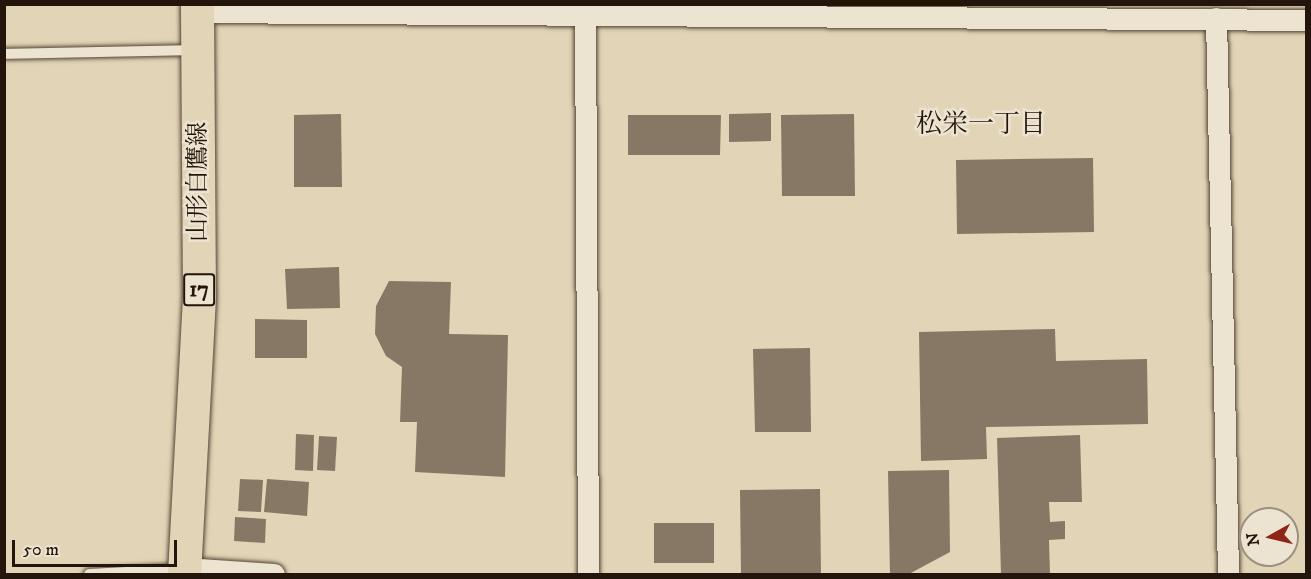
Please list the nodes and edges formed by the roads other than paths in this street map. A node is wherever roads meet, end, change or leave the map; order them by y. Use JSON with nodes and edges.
{"nodes":[{"id":1,"x":197,"y":8,"type":"edge"},
{"id":2,"x":585,"y":11,"type":"junction"},
{"id":3,"x":1216,"y":18,"type":"junction"},
{"id":4,"x":1306,"y":20,"type":"edge"},
{"id":5,"x":198,"y":50,"type":"junction"},
{"id":6,"x":4,"y":54,"type":"edge"},
{"id":7,"x":184,"y":572,"type":"edge"},
{"id":8,"x":88,"y":574,"type":"edge"},
{"id":9,"x":273,"y":574,"type":"edge"},
{"id":10,"x":588,"y":574,"type":"edge"},
{"id":11,"x":1228,"y":574,"type":"edge"}],
"edges":[{"from":1,"to":2,"type":"street"},
{"from":1,"to":5,"type":"main road","name":"山形白鷹線","number":"17"},
{"from":2,"to":3,"type":"street"},
{"from":2,"to":10,"type":"street"},
{"from":3,"to":4,"type":"street"},
{"from":3,"to":11,"type":"street"},
{"from":5,"to":6,"type":"lane"},
{"from":5,"to":7,"type":"main road","name":"山形白鷹線","number":"17"},
{"from":7,"to":8,"type":"lane"},
{"from":7,"to":9,"type":"street"}]}
